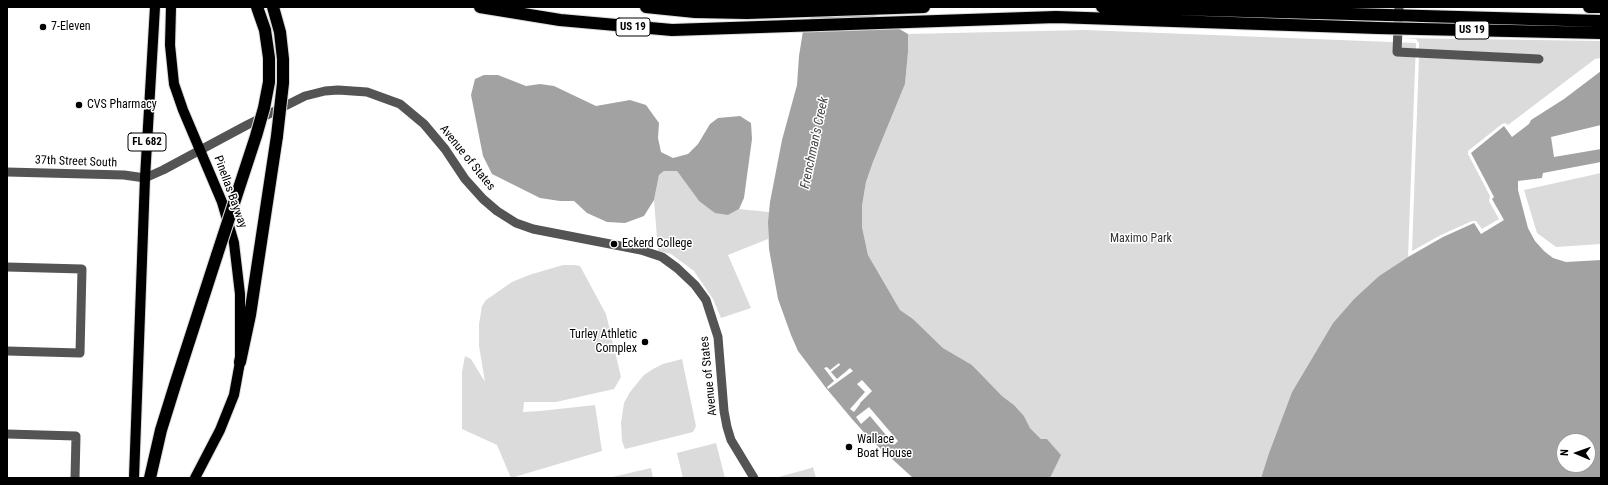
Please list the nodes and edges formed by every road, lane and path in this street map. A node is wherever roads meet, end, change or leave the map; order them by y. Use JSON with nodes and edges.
{"nodes":[{"id":1,"x":155,"y":7,"type":"edge"},
{"id":2,"x":171,"y":7,"type":"edge"},
{"id":3,"x":258,"y":7,"type":"edge"},
{"id":4,"x":273,"y":7,"type":"edge"},
{"id":5,"x":480,"y":7,"type":"edge"},
{"id":6,"x":646,"y":7,"type":"edge"},
{"id":7,"x":915,"y":7,"type":"edge"},
{"id":8,"x":924,"y":7,"type":"edge"},
{"id":9,"x":1102,"y":7,"type":"edge"},
{"id":10,"x":1590,"y":7,"type":"edge"},
{"id":11,"x":1601,"y":7,"type":"edge"},
{"id":12,"x":1398,"y":11,"type":"edge"},
{"id":13,"x":1601,"y":21,"type":"edge"},
{"id":14,"x":1601,"y":33,"type":"edge"},
{"id":15,"x":1539,"y":59,"type":"dead end"},
{"id":16,"x":200,"y":150,"type":"junction"},
{"id":17,"x":7,"y":172,"type":"edge"},
{"id":18,"x":145,"y":178,"type":"junction"},
{"id":19,"x":7,"y":267,"type":"edge"},
{"id":20,"x":7,"y":351,"type":"edge"},
{"id":21,"x":240,"y":362,"type":"junction"},
{"id":22,"x":7,"y":434,"type":"edge"},
{"id":23,"x":75,"y":478,"type":"edge"},
{"id":24,"x":134,"y":478,"type":"edge"},
{"id":25,"x":150,"y":478,"type":"edge"},
{"id":26,"x":196,"y":478,"type":"edge"},
{"id":27,"x":754,"y":478,"type":"edge"}],
"edges":[{"from":1,"to":18,"type":"main road","number":"FL 682"},
{"from":2,"to":16,"type":"main road","name":"Pinellas Bayway"},
{"from":3,"to":25,"type":"highway","bridge":true},
{"from":4,"to":21,"type":"highway","bridge":true},
{"from":5,"to":14,"type":"highway","number":"US 19","bridge":true},
{"from":6,"to":7,"type":"highway"},
{"from":7,"to":8,"type":"highway"},
{"from":9,"to":12,"type":"highway"},
{"from":10,"to":11,"type":"highway"},
{"from":12,"to":13,"type":"highway"},
{"from":12,"to":15,"type":"street"},
{"from":16,"to":18,"type":"street","name":"Avenue of States"},
{"from":16,"to":21,"type":"main road","name":"Pinellas Bayway"},
{"from":16,"to":27,"type":"street","name":"Avenue of States"},
{"from":17,"to":18,"type":"street","name":"37th Street South"},
{"from":18,"to":24,"type":"main road","number":"FL 682"},
{"from":19,"to":20,"type":"street"},
{"from":21,"to":26,"type":"main road","name":"Pinellas Bayway"},
{"from":22,"to":23,"type":"street"}]}
